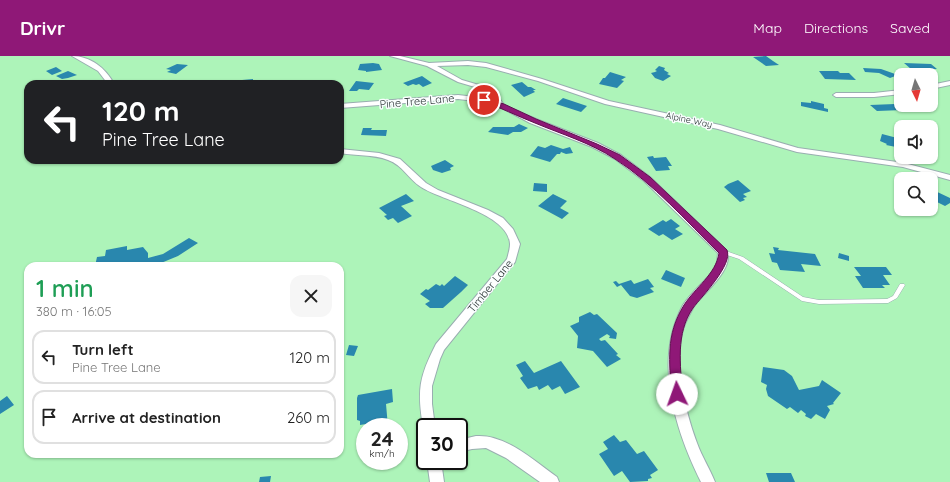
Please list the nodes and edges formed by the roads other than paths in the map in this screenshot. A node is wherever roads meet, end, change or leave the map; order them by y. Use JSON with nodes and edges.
{"nodes":[{"id":1,"x":75,"y":56,"type":"edge"},
{"id":2,"x":393,"y":56,"type":"edge"},
{"id":3,"x":429,"y":65,"type":"junction"},
{"id":4,"x":109,"y":80,"type":"edge"},
{"id":5,"x":950,"y":83,"type":"edge"},
{"id":6,"x":938,"y":86,"type":"edge"},
{"id":7,"x":894,"y":93,"type":"edge"},
{"id":8,"x":836,"y":95,"type":"dead end"},
{"id":9,"x":344,"y":106,"type":"edge"},
{"id":10,"x":502,"y":106,"type":"junction"},
{"id":11,"x":344,"y":151,"type":"edge"},
{"id":12,"x":950,"y":178,"type":"edge"},
{"id":13,"x":724,"y":252,"type":"junction"},
{"id":14,"x":902,"y":285,"type":"dead end"},
{"id":15,"x":428,"y":418,"type":"edge"},
{"id":16,"x":468,"y":443,"type":"edge"},
{"id":17,"x":552,"y":482,"type":"edge"},
{"id":18,"x":708,"y":482,"type":"edge"}],
"edges":[{"from":1,"to":4,"type":"street"},
{"from":2,"to":3,"type":"street"},
{"from":3,"to":10,"type":"street"},
{"from":3,"to":12,"type":"street","name":"Alpine Way"},
{"from":5,"to":6,"type":"street"},
{"from":7,"to":8,"type":"street"},
{"from":9,"to":10,"type":"street","name":"Pine Tree Lane"},
{"from":10,"to":13,"type":"street","name":"Pine Tree Lane"},
{"from":11,"to":15,"type":"street","name":"Timber Lane"},
{"from":13,"to":14,"type":"lane"},
{"from":13,"to":18,"type":"street"},
{"from":16,"to":17,"type":"street"}]}
